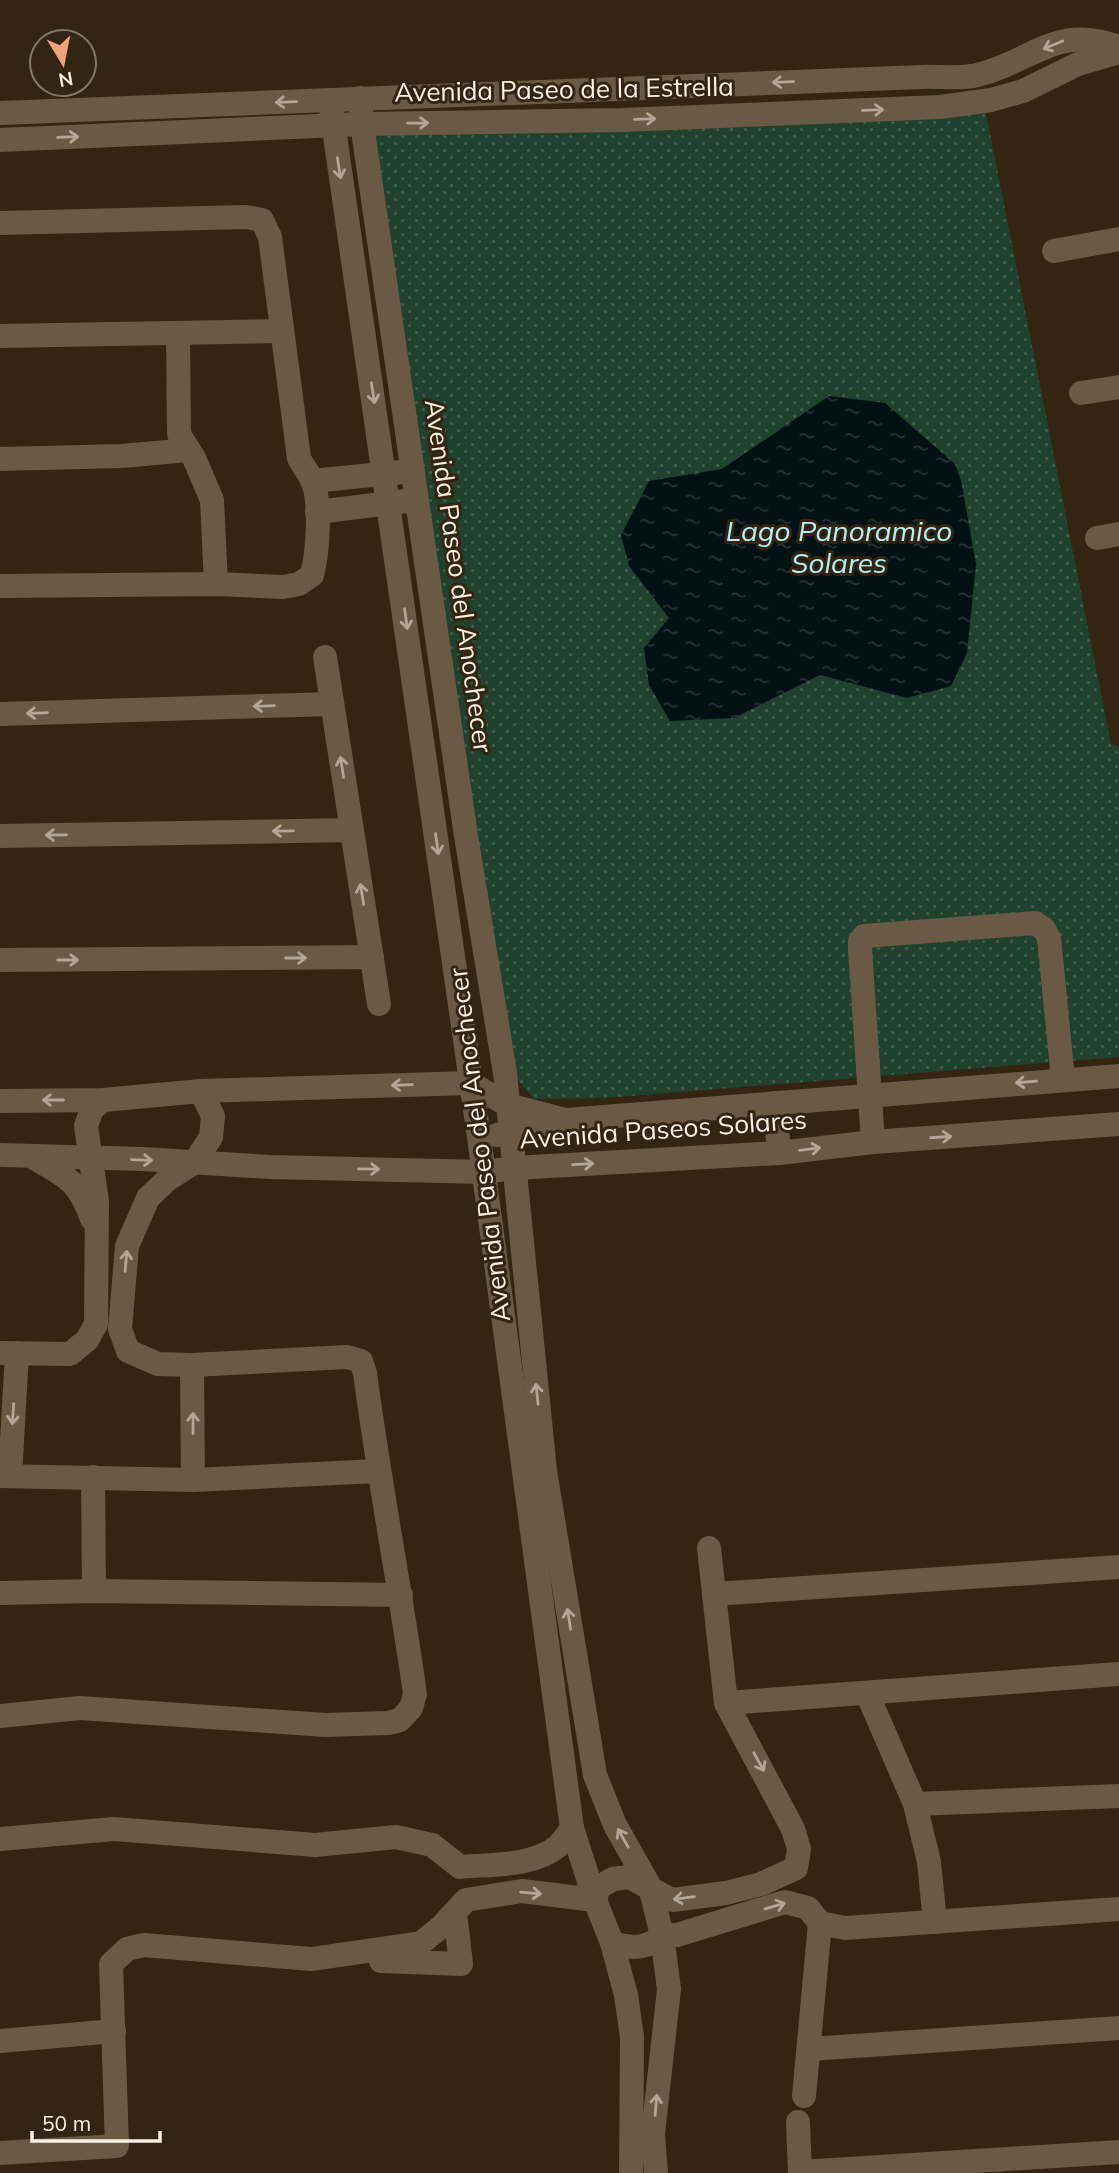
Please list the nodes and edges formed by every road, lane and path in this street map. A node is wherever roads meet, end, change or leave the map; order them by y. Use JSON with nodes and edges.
{"nodes":[{"id":1,"x":1119,"y":50,"type":"edge"},
{"id":2,"x":360,"y":98,"type":"junction"},
{"id":3,"x":330,"y":101,"type":"junction"},
{"id":4,"x":0,"y":113,"type":"edge"},
{"id":5,"x":362,"y":124,"type":"junction"},
{"id":6,"x":332,"y":126,"type":"junction"},
{"id":7,"x":0,"y":140,"type":"edge"},
{"id":8,"x":0,"y":223,"type":"edge"},
{"id":9,"x":1119,"y":239,"type":"edge"},
{"id":10,"x":1054,"y":251,"type":"dead end"},
{"id":11,"x":282,"y":331,"type":"junction"},
{"id":12,"x":178,"y":333,"type":"junction"},
{"id":13,"x":0,"y":337,"type":"edge"},
{"id":14,"x":1119,"y":387,"type":"edge"},
{"id":15,"x":1081,"y":393,"type":"dead end"},
{"id":16,"x":188,"y":450,"type":"junction"},
{"id":17,"x":0,"y":459,"type":"edge"},
{"id":18,"x":413,"y":471,"type":"junction"},
{"id":19,"x":385,"y":473,"type":"junction"},
{"id":20,"x":312,"y":481,"type":"junction"},
{"id":21,"x":418,"y":499,"type":"junction"},
{"id":22,"x":390,"y":504,"type":"junction"},
{"id":23,"x":317,"y":512,"type":"junction"},
{"id":24,"x":216,"y":584,"type":"junction"},
{"id":25,"x":0,"y":586,"type":"edge"},
{"id":26,"x":325,"y":657,"type":"dead end"},
{"id":27,"x":332,"y":704,"type":"junction"},
{"id":28,"x":0,"y":714,"type":"edge"},
{"id":29,"x":352,"y":830,"type":"junction"},
{"id":30,"x":0,"y":836,"type":"edge"},
{"id":31,"x":372,"y":957,"type":"junction"},
{"id":32,"x":0,"y":960,"type":"edge"},
{"id":33,"x":379,"y":1004,"type":"dead end"},
{"id":34,"x":1119,"y":1076,"type":"edge"},
{"id":35,"x":1063,"y":1079,"type":"junction"},
{"id":36,"x":470,"y":1083,"type":"junction"},
{"id":37,"x":201,"y":1091,"type":"junction"},
{"id":38,"x":870,"y":1095,"type":"junction"},
{"id":39,"x":103,"y":1100,"type":"junction"},
{"id":40,"x":0,"y":1101,"type":"edge"},
{"id":41,"x":775,"y":1103,"type":"junction"},
{"id":42,"x":508,"y":1105,"type":"junction"},
{"id":43,"x":566,"y":1119,"type":"junction"},
{"id":44,"x":1119,"y":1124,"type":"edge"},
{"id":45,"x":511,"y":1134,"type":"junction"},
{"id":46,"x":480,"y":1137,"type":"junction"},
{"id":47,"x":873,"y":1142,"type":"junction"},
{"id":48,"x":779,"y":1153,"type":"junction"},
{"id":49,"x":0,"y":1155,"type":"edge"},
{"id":50,"x":32,"y":1157,"type":"junction"},
{"id":51,"x":92,"y":1158,"type":"junction"},
{"id":52,"x":195,"y":1162,"type":"junction"},
{"id":53,"x":515,"y":1168,"type":"junction"},
{"id":54,"x":484,"y":1172,"type":"junction"},
{"id":55,"x":96,"y":1230,"type":"junction"},
{"id":56,"x":9,"y":1353,"type":"edge"},
{"id":57,"x":192,"y":1366,"type":"junction"},
{"id":58,"x":378,"y":1471,"type":"junction"},
{"id":59,"x":5,"y":1476,"type":"edge"},
{"id":60,"x":93,"y":1477,"type":"junction"},
{"id":61,"x":193,"y":1480,"type":"junction"},
{"id":62,"x":709,"y":1548,"type":"dead end"},
{"id":63,"x":1119,"y":1567,"type":"edge"},
{"id":64,"x":94,"y":1591,"type":"junction"},
{"id":65,"x":0,"y":1593,"type":"edge"},
{"id":66,"x":715,"y":1594,"type":"junction"},
{"id":67,"x":401,"y":1595,"type":"junction"},
{"id":68,"x":1119,"y":1674,"type":"edge"},
{"id":69,"x":867,"y":1693,"type":"junction"},
{"id":70,"x":726,"y":1703,"type":"junction"},
{"id":71,"x":0,"y":1716,"type":"edge"},
{"id":72,"x":1119,"y":1796,"type":"edge"},
{"id":73,"x":915,"y":1804,"type":"junction"},
{"id":74,"x":572,"y":1828,"type":"junction"},
{"id":75,"x":0,"y":1839,"type":"edge"},
{"id":76,"x":460,"y":1867,"type":"junction"},
{"id":77,"x":650,"y":1887,"type":"junction"},
{"id":78,"x":726,"y":1893,"type":"junction"},
{"id":79,"x":595,"y":1900,"type":"junction"},
{"id":80,"x":461,"y":1906,"type":"junction"},
{"id":81,"x":1119,"y":1909,"type":"edge"},
{"id":82,"x":736,"y":1918,"type":"junction"},
{"id":83,"x":935,"y":1922,"type":"junction"},
{"id":84,"x":820,"y":1923,"type":"junction"},
{"id":85,"x":662,"y":1935,"type":"junction"},
{"id":86,"x":612,"y":1942,"type":"junction"},
{"id":87,"x":311,"y":1959,"type":"junction"},
{"id":88,"x":1119,"y":2028,"type":"edge"},
{"id":89,"x":114,"y":2031,"type":"junction"},
{"id":90,"x":0,"y":2041,"type":"edge"},
{"id":91,"x":810,"y":2049,"type":"junction"},
{"id":92,"x":804,"y":2096,"type":"dead end"},
{"id":93,"x":798,"y":2122,"type":"dead end"},
{"id":94,"x":1119,"y":2152,"type":"edge"},
{"id":95,"x":0,"y":2153,"type":"edge"},
{"id":96,"x":631,"y":2173,"type":"edge"},
{"id":97,"x":656,"y":2173,"type":"edge"},
{"id":98,"x":800,"y":2173,"type":"edge"}],
"edges":[{"from":1,"to":2,"type":"street","name":"Avenida Paseo de la Estrella","one_way":true},
{"from":5,"to":1,"type":"street","name":"Avenida Paseo de la Estrella","one_way":true},
{"from":2,"to":3,"type":"street","name":"Avenida Paseo de la Estrella"},
{"from":2,"to":5,"type":"street","name":"Avenida Paseo del Anochecer"},
{"from":3,"to":4,"type":"street","name":"Avenida Paseo de la Estrella","one_way":true},
{"from":3,"to":6,"type":"street","name":"Avenida Paseo del Anochecer"},
{"from":5,"to":6,"type":"street","name":"Avenida Paseo de la Estrella"},
{"from":5,"to":18,"type":"street","name":"Avenida Paseo del Anochecer"},
{"from":7,"to":6,"type":"street","name":"Avenida Paseo de la Estrella","one_way":true},
{"from":6,"to":19,"type":"street","name":"Avenida Paseo del Anochecer","one_way":true},
{"from":8,"to":11,"type":"street"},
{"from":9,"to":10,"type":"street"},
{"from":11,"to":12,"type":"street"},
{"from":11,"to":20,"type":"street"},
{"from":12,"to":13,"type":"street"},
{"from":12,"to":16,"type":"street"},
{"from":14,"to":15,"type":"street"},
{"from":16,"to":17,"type":"street"},
{"from":16,"to":24,"type":"street"},
{"from":18,"to":19,"type":"street"},
{"from":18,"to":21,"type":"street","name":"Avenida Paseo del Anochecer"},
{"from":19,"to":20,"type":"street"},
{"from":19,"to":22,"type":"street","name":"Avenida Paseo del Anochecer"},
{"from":20,"to":23,"type":"street"},
{"from":21,"to":22,"type":"street"},
{"from":21,"to":42,"type":"street","name":"Avenida Paseo del Anochecer"},
{"from":22,"to":23,"type":"street"},
{"from":22,"to":36,"type":"street","name":"Avenida Paseo del Anochecer","one_way":true},
{"from":23,"to":24,"type":"street"},
{"from":24,"to":25,"type":"street"},
{"from":26,"to":27,"type":"street"},
{"from":27,"to":28,"type":"street","one_way":true},
{"from":29,"to":27,"type":"street","one_way":true},
{"from":29,"to":30,"type":"street","one_way":true},
{"from":31,"to":29,"type":"street","one_way":true},
{"from":32,"to":31,"type":"street","one_way":true},
{"from":31,"to":33,"type":"street"},
{"from":34,"to":35,"type":"street","name":"Avenida Paseos Solares"},
{"from":35,"to":38,"type":"street","name":"Avenida Paseos Solares","one_way":true},
{"from":35,"to":38,"type":"street"},
{"from":36,"to":37,"type":"street","one_way":true},
{"from":36,"to":42,"type":"street","name":"Avenida Paseos Solares"},
{"from":36,"to":46,"type":"street","name":"Avenida Paseo del Anochecer"},
{"from":37,"to":39,"type":"street"},
{"from":37,"to":52,"type":"street"},
{"from":38,"to":41,"type":"street","name":"Avenida Paseos Solares"},
{"from":38,"to":47,"type":"street"},
{"from":39,"to":40,"type":"street","one_way":true},
{"from":39,"to":51,"type":"street"},
{"from":41,"to":43,"type":"street","name":"Avenida Paseos Solares"},
{"from":41,"to":48,"type":"street"},
{"from":42,"to":43,"type":"street","name":"Avenida Paseos Solares"},
{"from":42,"to":45,"type":"street","name":"Avenida Paseo del Anochecer"},
{"from":43,"to":45,"type":"street","name":"Avenida Paseos Solares"},
{"from":47,"to":44,"type":"street","name":"Avenida Paseos Solares","one_way":true},
{"from":45,"to":46,"type":"street","name":"Avenida Paseos Solares"},
{"from":45,"to":53,"type":"street","name":"Avenida Paseo del Anochecer"},
{"from":46,"to":54,"type":"street","name":"Avenida Paseo del Anochecer"},
{"from":48,"to":47,"type":"street","name":"Avenida Paseos Solares","one_way":true},
{"from":53,"to":48,"type":"street","name":"Avenida Paseos Solares","one_way":true},
{"from":49,"to":50,"type":"street","name":"Avenida Paseos Solares"},
{"from":50,"to":51,"type":"street","name":"Avenida Paseos Solares"},
{"from":50,"to":55,"type":"street"},
{"from":51,"to":52,"type":"street","name":"Avenida Paseos Solares","one_way":true},
{"from":51,"to":55,"type":"street"},
{"from":52,"to":54,"type":"street","name":"Avenida Paseos Solares","one_way":true},
{"from":57,"to":52,"type":"street","one_way":true},
{"from":53,"to":54,"type":"street","name":"Avenida Paseos Solares"},
{"from":77,"to":53,"type":"street","name":"Avenida Paseo del Anochecer","one_way":true},
{"from":54,"to":74,"type":"street","name":"Avenida Paseo del Anochecer"},
{"from":55,"to":56,"type":"street"},
{"from":56,"to":59,"type":"street","one_way":true},
{"from":57,"to":58,"type":"street"},
{"from":61,"to":57,"type":"street","one_way":true},
{"from":58,"to":61,"type":"street"},
{"from":58,"to":67,"type":"street"},
{"from":59,"to":60,"type":"street"},
{"from":60,"to":61,"type":"street"},
{"from":60,"to":64,"type":"street"},
{"from":62,"to":66,"type":"street"},
{"from":63,"to":66,"type":"street"},
{"from":64,"to":65,"type":"street"},
{"from":64,"to":67,"type":"street"},
{"from":66,"to":70,"type":"street"},
{"from":67,"to":71,"type":"street"},
{"from":68,"to":69,"type":"street"},
{"from":69,"to":70,"type":"street"},
{"from":69,"to":73,"type":"street"},
{"from":70,"to":78,"type":"street","one_way":true},
{"from":72,"to":73,"type":"street"},
{"from":73,"to":83,"type":"street"},
{"from":74,"to":76,"type":"street"},
{"from":74,"to":79,"type":"street","name":"Avenida Paseo del Anochecer"},
{"from":75,"to":76,"type":"street"},
{"from":76,"to":80,"type":"street"},
{"from":78,"to":77,"type":"street","one_way":true},
{"from":77,"to":79,"type":"street"},
{"from":77,"to":85,"type":"street","name":"Avenida Paseo del Anochecer"},
{"from":78,"to":82,"type":"street"},
{"from":80,"to":79,"type":"street","one_way":true},
{"from":79,"to":86,"type":"street","name":"Avenida Paseo del Anochecer"},
{"from":80,"to":87,"type":"street"},
{"from":80,"to":87,"type":"street"},
{"from":81,"to":83,"type":"street"},
{"from":82,"to":84,"type":"street","one_way":true},
{"from":82,"to":85,"type":"street"},
{"from":83,"to":84,"type":"street"},
{"from":84,"to":91,"type":"street"},
{"from":85,"to":86,"type":"street"},
{"from":97,"to":85,"type":"street","name":"Avenida Paseo del Anochecer","one_way":true},
{"from":86,"to":96,"type":"street","name":"Avenida Paseo del Anochecer"},
{"from":87,"to":89,"type":"street"},
{"from":88,"to":91,"type":"street"},
{"from":89,"to":90,"type":"street"},
{"from":89,"to":95,"type":"street"},
{"from":91,"to":92,"type":"street"},
{"from":93,"to":98,"type":"street"},
{"from":94,"to":98,"type":"street"}]}
